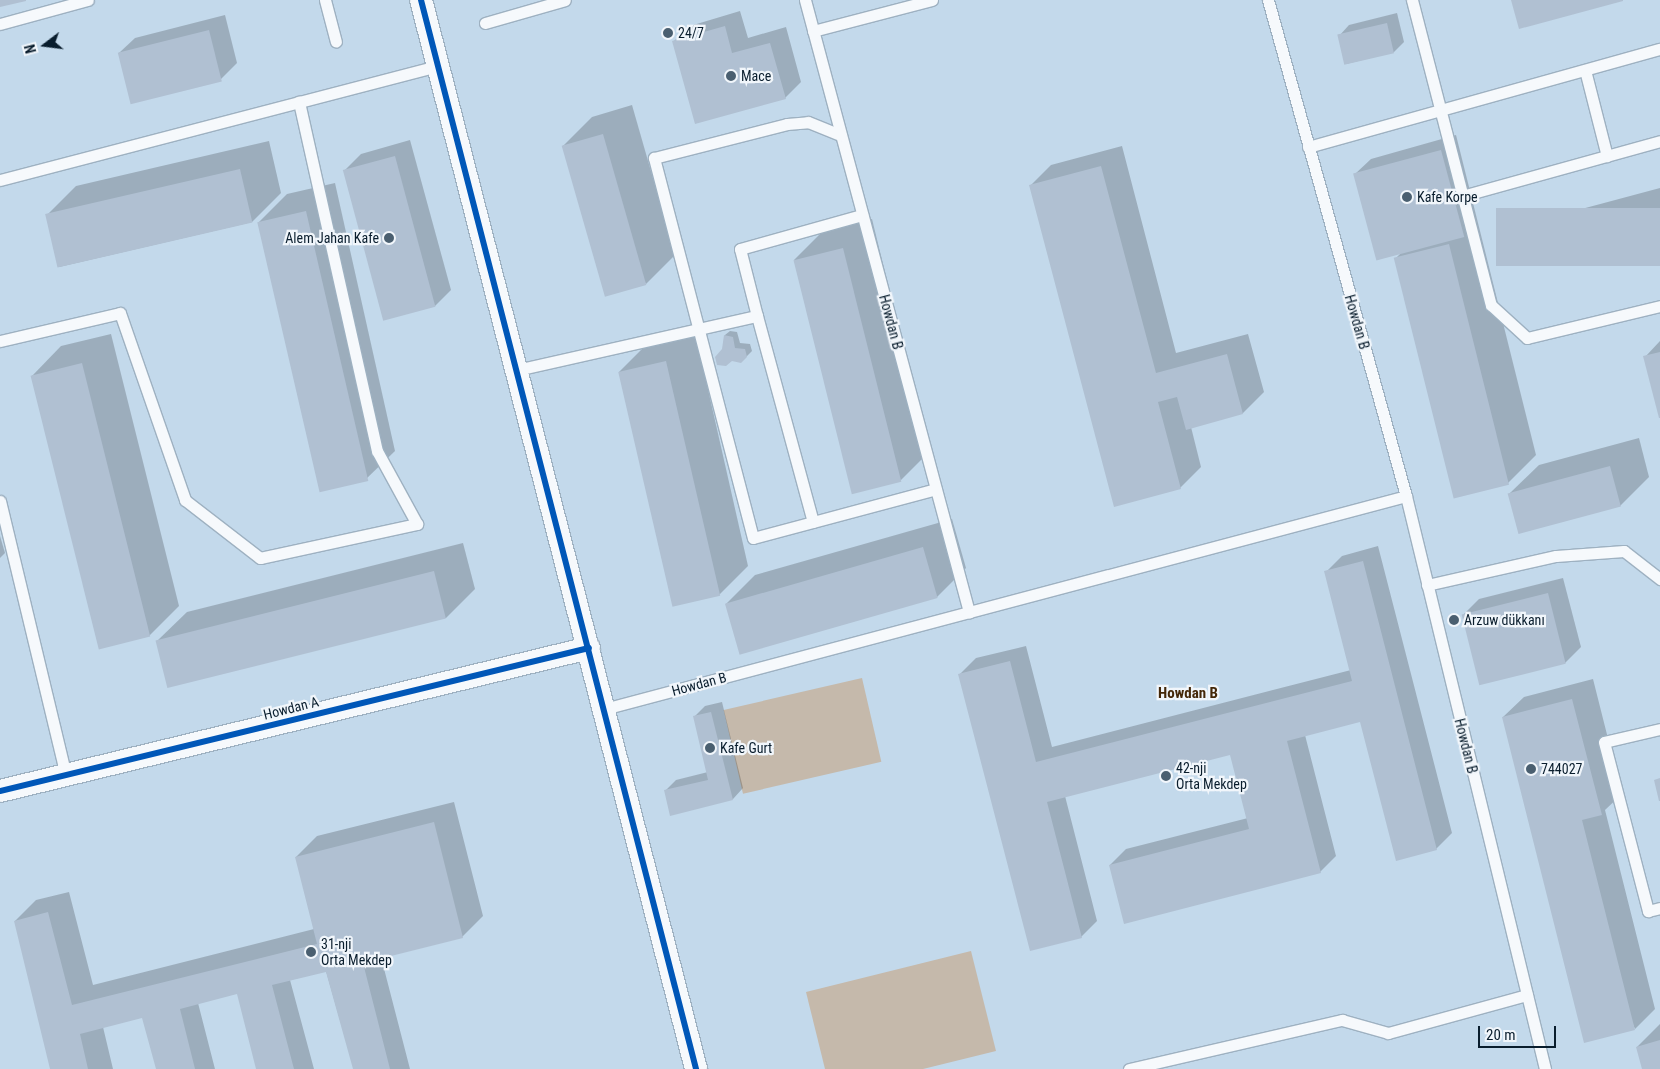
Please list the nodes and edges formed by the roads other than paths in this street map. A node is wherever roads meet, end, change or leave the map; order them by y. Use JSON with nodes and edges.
{"nodes":[{"id":1,"x":88,"y":0,"type":"edge"},
{"id":2,"x":325,"y":0,"type":"edge"},
{"id":3,"x":421,"y":0,"type":"edge"},
{"id":4,"x":565,"y":0,"type":"edge"},
{"id":5,"x":805,"y":0,"type":"edge"},
{"id":6,"x":932,"y":0,"type":"edge"},
{"id":7,"x":1268,"y":0,"type":"edge"},
{"id":8,"x":1412,"y":0,"type":"edge"},
{"id":9,"x":485,"y":23,"type":"dead end"},
{"id":10,"x":0,"y":24,"type":"edge"},
{"id":11,"x":813,"y":31,"type":"junction"},
{"id":12,"x":336,"y":42,"type":"dead end"},
{"id":13,"x":1660,"y":49,"type":"edge"},
{"id":14,"x":438,"y":66,"type":"junction"},
{"id":15,"x":1585,"y":70,"type":"junction"},
{"id":16,"x":299,"y":102,"type":"junction"},
{"id":17,"x":1440,"y":110,"type":"junction"},
{"id":18,"x":841,"y":135,"type":"junction"},
{"id":19,"x":1660,"y":141,"type":"edge"},
{"id":20,"x":1308,"y":147,"type":"junction"},
{"id":21,"x":1607,"y":156,"type":"junction"},
{"id":22,"x":0,"y":180,"type":"edge"},
{"id":23,"x":1462,"y":196,"type":"junction"},
{"id":24,"x":862,"y":215,"type":"junction"},
{"id":25,"x":1660,"y":306,"type":"edge"},
{"id":26,"x":757,"y":316,"type":"junction"},
{"id":27,"x":699,"y":331,"type":"junction"},
{"id":28,"x":0,"y":341,"type":"edge"},
{"id":29,"x":517,"y":370,"type":"junction"},
{"id":30,"x":936,"y":489,"type":"junction"},
{"id":31,"x":1406,"y":496,"type":"junction"},
{"id":32,"x":0,"y":501,"type":"edge"},
{"id":33,"x":813,"y":522,"type":"junction"},
{"id":34,"x":1660,"y":579,"type":"edge"},
{"id":35,"x":1427,"y":585,"type":"junction"},
{"id":36,"x":969,"y":612,"type":"junction"},
{"id":37,"x":589,"y":648,"type":"junction"},
{"id":38,"x":604,"y":709,"type":"junction"},
{"id":39,"x":1660,"y":729,"type":"edge"},
{"id":40,"x":66,"y":775,"type":"junction"},
{"id":41,"x":0,"y":791,"type":"edge"},
{"id":42,"x":1660,"y":908,"type":"edge"},
{"id":43,"x":1527,"y":995,"type":"junction"},
{"id":44,"x":696,"y":1069,"type":"edge"},
{"id":45,"x":1129,"y":1069,"type":"edge"},
{"id":46,"x":1545,"y":1069,"type":"edge"}],
"edges":[{"from":1,"to":10,"type":"lane"},
{"from":2,"to":12,"type":"lane"},
{"from":3,"to":14,"type":"street"},
{"from":4,"to":9,"type":"lane"},
{"from":5,"to":11,"type":"lane","name":"Howdan B"},
{"from":6,"to":11,"type":"lane"},
{"from":7,"to":20,"type":"lane","name":"Howdan B"},
{"from":8,"to":17,"type":"lane"},
{"from":11,"to":18,"type":"lane","name":"Howdan B"},
{"from":13,"to":15,"type":"lane"},
{"from":14,"to":16,"type":"lane"},
{"from":14,"to":29,"type":"street"},
{"from":15,"to":17,"type":"lane"},
{"from":15,"to":21,"type":"lane"},
{"from":16,"to":22,"type":"lane"},
{"from":16,"to":28,"type":"lane"},
{"from":17,"to":20,"type":"lane"},
{"from":17,"to":23,"type":"lane"},
{"from":18,"to":24,"type":"lane","name":"Howdan B"},
{"from":18,"to":27,"type":"lane"},
{"from":19,"to":21,"type":"lane"},
{"from":20,"to":31,"type":"lane","name":"Howdan B"},
{"from":21,"to":23,"type":"lane"},
{"from":23,"to":25,"type":"lane"},
{"from":24,"to":26,"type":"lane"},
{"from":24,"to":30,"type":"lane","name":"Howdan B"},
{"from":26,"to":27,"type":"lane"},
{"from":26,"to":33,"type":"lane"},
{"from":27,"to":29,"type":"lane"},
{"from":27,"to":33,"type":"lane"},
{"from":29,"to":37,"type":"street"},
{"from":30,"to":33,"type":"lane"},
{"from":30,"to":36,"type":"lane","name":"Howdan B"},
{"from":31,"to":35,"type":"lane","name":"Howdan B"},
{"from":31,"to":36,"type":"lane","name":"Howdan B"},
{"from":32,"to":40,"type":"lane"},
{"from":34,"to":35,"type":"lane"},
{"from":35,"to":43,"type":"lane","name":"Howdan B"},
{"from":36,"to":38,"type":"lane","name":"Howdan B"},
{"from":37,"to":38,"type":"street"},
{"from":37,"to":40,"type":"street","name":"Howdan A"},
{"from":38,"to":44,"type":"street"},
{"from":39,"to":42,"type":"lane"},
{"from":40,"to":41,"type":"street","name":"Howdan A"},
{"from":43,"to":45,"type":"lane"},
{"from":43,"to":46,"type":"lane","name":"Howdan B"}]}
